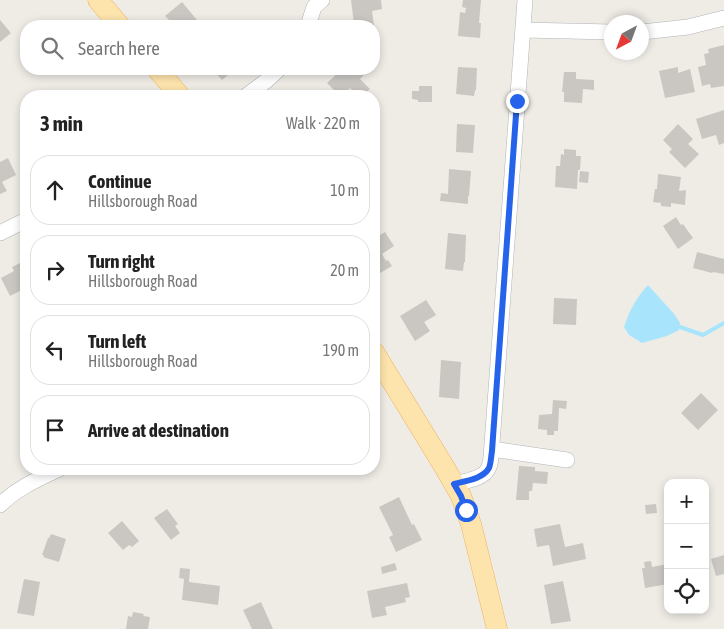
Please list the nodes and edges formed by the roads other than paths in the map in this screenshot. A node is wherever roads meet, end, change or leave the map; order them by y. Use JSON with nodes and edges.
{"nodes":[{"id":1,"x":98,"y":0,"type":"edge"},
{"id":2,"x":322,"y":0,"type":"edge"},
{"id":3,"x":525,"y":0,"type":"edge"},
{"id":4,"x":724,"y":18,"type":"edge"},
{"id":5,"x":115,"y":20,"type":"edge"},
{"id":6,"x":310,"y":20,"type":"edge"},
{"id":7,"x":523,"y":30,"type":"junction"},
{"id":8,"x":649,"y":31,"type":"edge"},
{"id":9,"x":604,"y":32,"type":"edge"},
{"id":10,"x":162,"y":75,"type":"edge"},
{"id":11,"x":272,"y":75,"type":"edge"},
{"id":12,"x":175,"y":90,"type":"edge"},
{"id":13,"x":254,"y":90,"type":"edge"},
{"id":14,"x":20,"y":223,"type":"edge"},
{"id":15,"x":0,"y":233,"type":"edge"},
{"id":16,"x":380,"y":362,"type":"edge"},
{"id":17,"x":492,"y":449,"type":"junction"},
{"id":18,"x":566,"y":460,"type":"dead end"},
{"id":19,"x":45,"y":475,"type":"edge"},
{"id":20,"x":454,"y":484,"type":"junction"},
{"id":21,"x":0,"y":505,"type":"edge"},
{"id":22,"x":497,"y":629,"type":"edge"}],
"edges":[{"from":1,"to":5,"type":"main road"},
{"from":2,"to":6,"type":"street"},
{"from":3,"to":7,"type":"street"},
{"from":4,"to":8,"type":"street"},
{"from":7,"to":9,"type":"street"},
{"from":7,"to":17,"type":"street"},
{"from":10,"to":12,"type":"main road"},
{"from":11,"to":13,"type":"street"},
{"from":14,"to":15,"type":"street"},
{"from":16,"to":20,"type":"main road"},
{"from":17,"to":18,"type":"street"},
{"from":17,"to":20,"type":"street"},
{"from":19,"to":21,"type":"street"},
{"from":20,"to":22,"type":"main road"}]}
